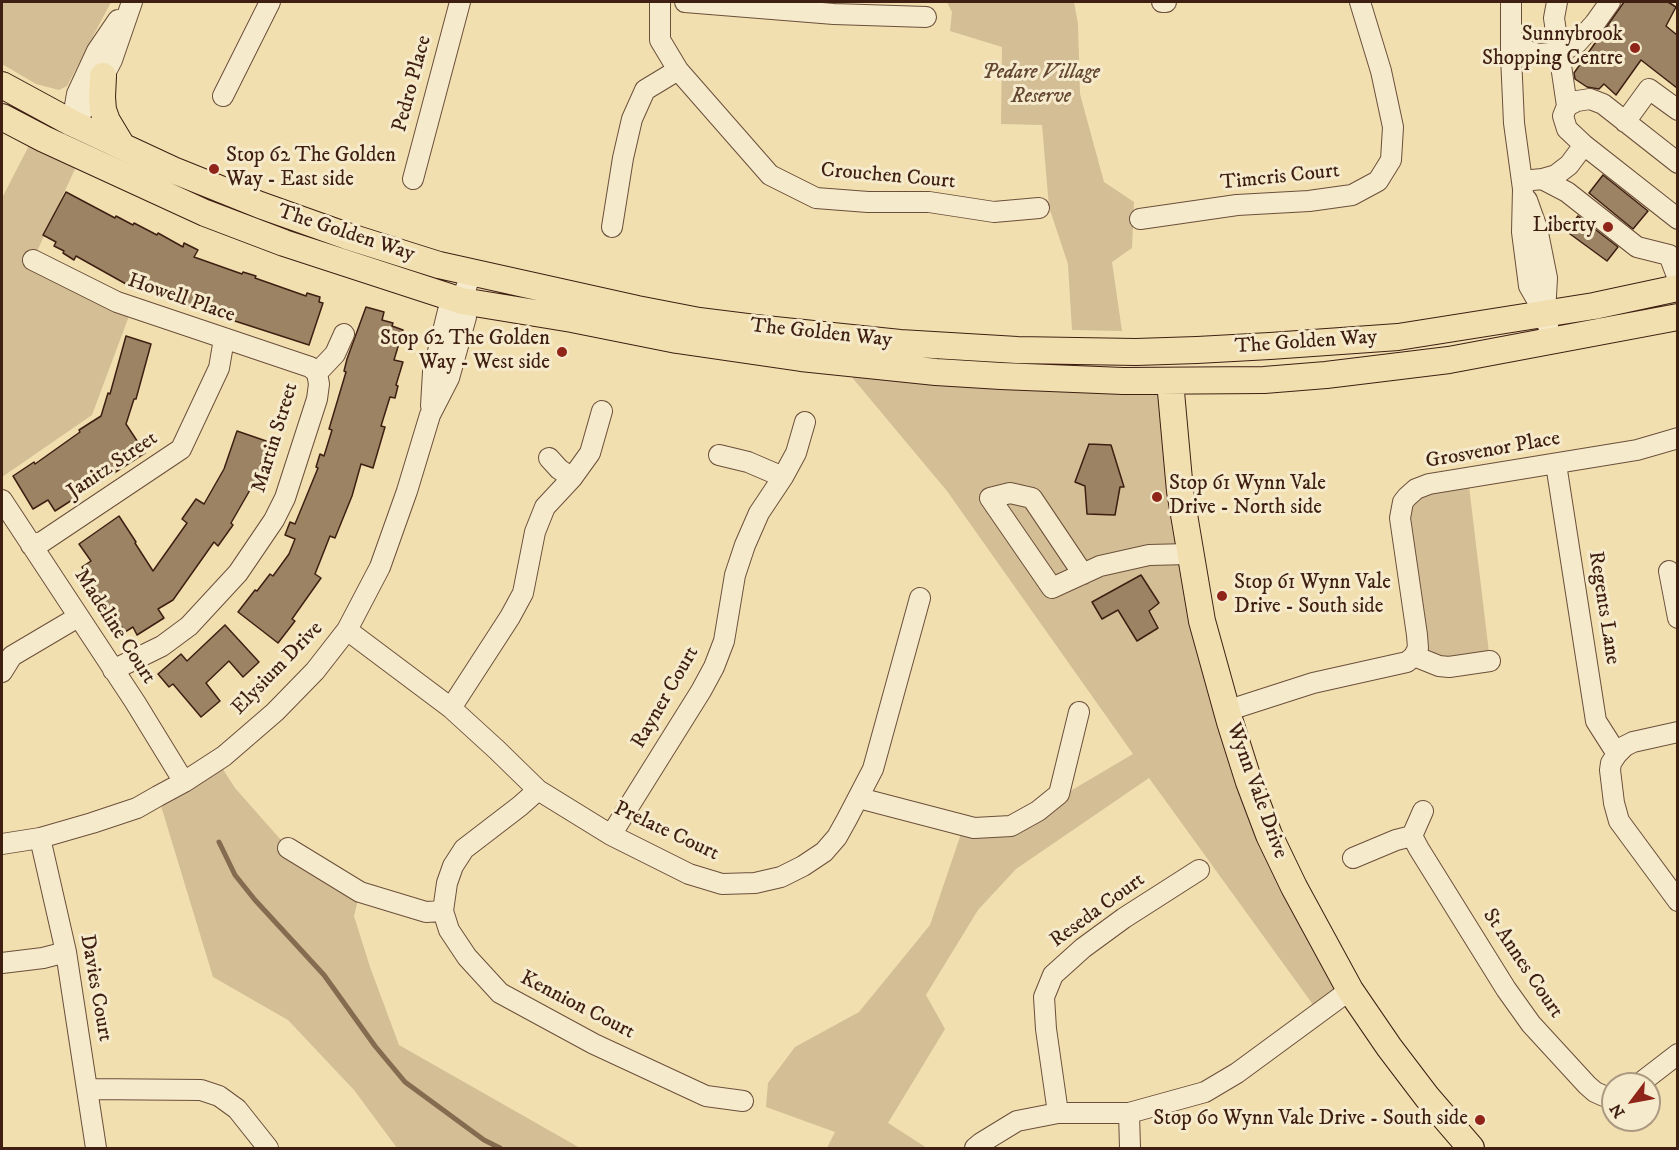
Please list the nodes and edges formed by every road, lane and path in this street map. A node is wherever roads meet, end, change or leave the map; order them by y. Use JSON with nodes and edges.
{"nodes":[{"id":1,"x":131,"y":2,"type":"edge"},
{"id":2,"x":270,"y":2,"type":"edge"},
{"id":3,"x":460,"y":2,"type":"edge"},
{"id":4,"x":660,"y":2,"type":"edge"},
{"id":5,"x":685,"y":2,"type":"edge"},
{"id":6,"x":1360,"y":2,"type":"edge"},
{"id":7,"x":1511,"y":2,"type":"edge"},
{"id":8,"x":1557,"y":2,"type":"edge"},
{"id":9,"x":1610,"y":2,"type":"edge"},
{"id":10,"x":926,"y":17,"type":"dead end"},
{"id":11,"x":1511,"y":46,"type":"junction"},
{"id":12,"x":1558,"y":52,"type":"junction"},
{"id":13,"x":678,"y":70,"type":"junction"},
{"id":14,"x":104,"y":76,"type":"junction"},
{"id":15,"x":2,"y":85,"type":"edge"},
{"id":16,"x":223,"y":96,"type":"dead end"},
{"id":17,"x":1567,"y":106,"type":"junction"},
{"id":18,"x":1677,"y":110,"type":"edge"},
{"id":19,"x":2,"y":117,"type":"edge"},
{"id":20,"x":1625,"y":122,"type":"junction"},
{"id":21,"x":72,"y":123,"type":"junction"},
{"id":22,"x":44,"y":139,"type":"junction"},
{"id":23,"x":122,"y":146,"type":"junction"},
{"id":24,"x":1584,"y":146,"type":"junction"},
{"id":25,"x":1675,"y":155,"type":"edge"},
{"id":26,"x":106,"y":166,"type":"junction"},
{"id":27,"x":412,"y":179,"type":"dead end"},
{"id":28,"x":1542,"y":179,"type":"junction"},
{"id":29,"x":1523,"y":185,"type":"junction"},
{"id":30,"x":1039,"y":208,"type":"dead end"},
{"id":31,"x":1140,"y":219,"type":"dead end"},
{"id":32,"x":1677,"y":219,"type":"edge"},
{"id":33,"x":612,"y":227,"type":"dead end"},
{"id":34,"x":1673,"y":248,"type":"edge"},
{"id":35,"x":33,"y":260,"type":"dead end"},
{"id":36,"x":471,"y":272,"type":"junction"},
{"id":37,"x":1677,"y":279,"type":"edge"},
{"id":38,"x":1677,"y":288,"type":"edge"},
{"id":39,"x":462,"y":301,"type":"junction"},
{"id":40,"x":1545,"y":314,"type":"junction"},
{"id":41,"x":1677,"y":317,"type":"edge"},
{"id":42,"x":344,"y":334,"type":"dead end"},
{"id":43,"x":224,"y":339,"type":"junction"},
{"id":44,"x":1551,"y":341,"type":"junction"},
{"id":45,"x":1197,"y":350,"type":"junction"},
{"id":46,"x":1136,"y":352,"type":"junction"},
{"id":47,"x":317,"y":374,"type":"junction"},
{"id":48,"x":1170,"y":381,"type":"junction"},
{"id":49,"x":602,"y":411,"type":"dead end"},
{"id":50,"x":805,"y":422,"type":"dead end"},
{"id":51,"x":1677,"y":438,"type":"edge"},
{"id":52,"x":719,"y":455,"type":"dead end"},
{"id":53,"x":549,"y":458,"type":"dead end"},
{"id":54,"x":1556,"y":464,"type":"junction"},
{"id":55,"x":783,"y":477,"type":"junction"},
{"id":56,"x":572,"y":478,"type":"junction"},
{"id":57,"x":2,"y":500,"type":"edge"},
{"id":58,"x":31,"y":545,"type":"junction"},
{"id":59,"x":1189,"y":554,"type":"junction"},
{"id":60,"x":1669,"y":572,"type":"dead end"},
{"id":61,"x":1083,"y":574,"type":"junction"},
{"id":62,"x":920,"y":598,"type":"dead end"},
{"id":63,"x":78,"y":617,"type":"junction"},
{"id":64,"x":1677,"y":618,"type":"edge"},
{"id":65,"x":347,"y":630,"type":"junction"},
{"id":66,"x":1414,"y":656,"type":"junction"},
{"id":67,"x":1490,"y":661,"type":"dead end"},
{"id":68,"x":114,"y":670,"type":"junction"},
{"id":69,"x":2,"y":672,"type":"edge"},
{"id":70,"x":451,"y":708,"type":"junction"},
{"id":71,"x":1226,"y":711,"type":"junction"},
{"id":72,"x":1079,"y":712,"type":"dead end"},
{"id":73,"x":1677,"y":732,"type":"edge"},
{"id":74,"x":1617,"y":754,"type":"junction"},
{"id":75,"x":184,"y":782,"type":"junction"},
{"id":76,"x":538,"y":790,"type":"junction"},
{"id":77,"x":859,"y":798,"type":"junction"},
{"id":78,"x":1423,"y":811,"type":"dead end"},
{"id":79,"x":610,"y":835,"type":"junction"},
{"id":80,"x":1412,"y":836,"type":"junction"},
{"id":81,"x":40,"y":837,"type":"junction"},
{"id":82,"x":2,"y":844,"type":"edge"},
{"id":83,"x":288,"y":848,"type":"dead end"},
{"id":84,"x":1353,"y":858,"type":"dead end"},
{"id":85,"x":1199,"y":870,"type":"dead end"},
{"id":86,"x":1677,"y":901,"type":"edge"},
{"id":87,"x":443,"y":911,"type":"junction"},
{"id":88,"x":66,"y":952,"type":"junction"},
{"id":89,"x":2,"y":963,"type":"edge"},
{"id":90,"x":1350,"y":990,"type":"junction"},
{"id":91,"x":1677,"y":1054,"type":"edge"},
{"id":92,"x":1654,"y":1072,"type":"edge"},
{"id":93,"x":88,"y":1089,"type":"junction"},
{"id":94,"x":1601,"y":1095,"type":"edge"},
{"id":95,"x":743,"y":1101,"type":"dead end"},
{"id":96,"x":1058,"y":1113,"type":"junction"},
{"id":97,"x":1129,"y":1113,"type":"junction"},
{"id":98,"x":96,"y":1149,"type":"edge"},
{"id":99,"x":268,"y":1149,"type":"edge"},
{"id":100,"x":975,"y":1149,"type":"edge"},
{"id":101,"x":1130,"y":1149,"type":"edge"},
{"id":102,"x":1471,"y":1149,"type":"edge"}],
"edges":[{"from":1,"to":14,"type":"street"},
{"from":1,"to":21,"type":"street"},
{"from":2,"to":16,"type":"street"},
{"from":3,"to":27,"type":"street","name":"Pedro Place"},
{"from":4,"to":13,"type":"street","name":"Crouchen Court"},
{"from":5,"to":10,"type":"street"},
{"from":6,"to":31,"type":"street","name":"Timcris Court"},
{"from":7,"to":11,"type":"street"},
{"from":8,"to":12,"type":"street"},
{"from":9,"to":12,"type":"street"},
{"from":11,"to":12,"type":"street"},
{"from":11,"to":29,"type":"street"},
{"from":12,"to":17,"type":"street"},
{"from":13,"to":30,"type":"street","name":"Crouchen Court"},
{"from":13,"to":33,"type":"street"},
{"from":14,"to":21,"type":"street"},
{"from":14,"to":23,"type":"main road"},
{"from":15,"to":21,"type":"main road","name":"The Golden Way"},
{"from":17,"to":20,"type":"street"},
{"from":17,"to":24,"type":"street"},
{"from":18,"to":20,"type":"street"},
{"from":19,"to":22,"type":"main road","name":"The Golden Way"},
{"from":20,"to":25,"type":"street"},
{"from":21,"to":22,"type":"main road"},
{"from":21,"to":23,"type":"main road","name":"The Golden Way"},
{"from":21,"to":26,"type":"main road"},
{"from":22,"to":26,"type":"main road","name":"The Golden Way"},
{"from":23,"to":36,"type":"main road","name":"The Golden Way"},
{"from":24,"to":28,"type":"street"},
{"from":24,"to":32,"type":"street"},
{"from":26,"to":39,"type":"main road","name":"The Golden Way"},
{"from":28,"to":29,"type":"street"},
{"from":28,"to":34,"type":"street"},
{"from":29,"to":40,"type":"street"},
{"from":34,"to":37,"type":"street"},
{"from":35,"to":43,"type":"street","name":"Howell Place"},
{"from":36,"to":39,"type":"street","name":"Elysium Drive"},
{"from":36,"to":46,"type":"main road","name":"The Golden Way"},
{"from":38,"to":40,"type":"main road","name":"The Golden Way"},
{"from":39,"to":48,"type":"main road","name":"The Golden Way"},
{"from":39,"to":65,"type":"street","name":"Elysium Drive"},
{"from":40,"to":44,"type":"street"},
{"from":40,"to":45,"type":"main road","name":"The Golden Way"},
{"from":41,"to":44,"type":"main road","name":"The Golden Way"},
{"from":42,"to":47,"type":"street","name":"Martin Street"},
{"from":43,"to":47,"type":"street","name":"Howell Place"},
{"from":43,"to":58,"type":"street","name":"Janitz Street"},
{"from":44,"to":48,"type":"main road","name":"The Golden Way"},
{"from":45,"to":46,"type":"main road","name":"The Golden Way"},
{"from":45,"to":48,"type":"main road"},
{"from":46,"to":48,"type":"main road"},
{"from":47,"to":68,"type":"street","name":"Martin Street"},
{"from":48,"to":59,"type":"main road","name":"Wynn Vale Drive"},
{"from":49,"to":56,"type":"street"},
{"from":50,"to":55,"type":"street","name":"Rayner Court"},
{"from":51,"to":54,"type":"street","name":"Grosvenor Place"},
{"from":52,"to":55,"type":"street"},
{"from":53,"to":56,"type":"street"},
{"from":54,"to":66,"type":"street","name":"Grosvenor Place"},
{"from":54,"to":74,"type":"street","name":"Regents Lane"},
{"from":55,"to":79,"type":"street","name":"Rayner Court"},
{"from":56,"to":70,"type":"street"},
{"from":57,"to":58,"type":"street","name":"Madeline Court"},
{"from":58,"to":63,"type":"street","name":"Madeline Court"},
{"from":59,"to":61,"type":"street"},
{"from":59,"to":71,"type":"main road","name":"Wynn Vale Drive"},
{"from":60,"to":64,"type":"street"},
{"from":61,"to":61,"type":"street"},
{"from":62,"to":77,"type":"street","name":"Prelate Court"},
{"from":63,"to":68,"type":"street","name":"Madeline Court"},
{"from":63,"to":69,"type":"street"},
{"from":65,"to":70,"type":"street","name":"Prelate Court"},
{"from":65,"to":75,"type":"street","name":"Elysium Drive"},
{"from":66,"to":67,"type":"street"},
{"from":66,"to":71,"type":"street"},
{"from":68,"to":75,"type":"street","name":"Madeline Court"},
{"from":70,"to":76,"type":"street","name":"Prelate Court"},
{"from":71,"to":90,"type":"main road","name":"Wynn Vale Drive"},
{"from":72,"to":77,"type":"street"},
{"from":73,"to":74,"type":"street"},
{"from":74,"to":86,"type":"street"},
{"from":75,"to":81,"type":"street","name":"Elysium Drive"},
{"from":76,"to":79,"type":"street","name":"Prelate Court"},
{"from":76,"to":87,"type":"street"},
{"from":77,"to":79,"type":"street","name":"Prelate Court"},
{"from":78,"to":80,"type":"street"},
{"from":80,"to":84,"type":"street"},
{"from":80,"to":94,"type":"street","name":"St Annes Court"},
{"from":81,"to":82,"type":"street","name":"Elysium Drive"},
{"from":81,"to":88,"type":"street","name":"Davies Court"},
{"from":83,"to":87,"type":"street"},
{"from":85,"to":96,"type":"street","name":"Reseda Court"},
{"from":87,"to":95,"type":"street","name":"Kennion Court"},
{"from":88,"to":89,"type":"street"},
{"from":88,"to":93,"type":"street","name":"Davies Court"},
{"from":90,"to":97,"type":"street"},
{"from":90,"to":102,"type":"main road","name":"Wynn Vale Drive"},
{"from":91,"to":92,"type":"street"},
{"from":93,"to":98,"type":"street","name":"Davies Court"},
{"from":93,"to":99,"type":"street"},
{"from":96,"to":97,"type":"street"},
{"from":96,"to":100,"type":"street"},
{"from":97,"to":101,"type":"street"}]}
